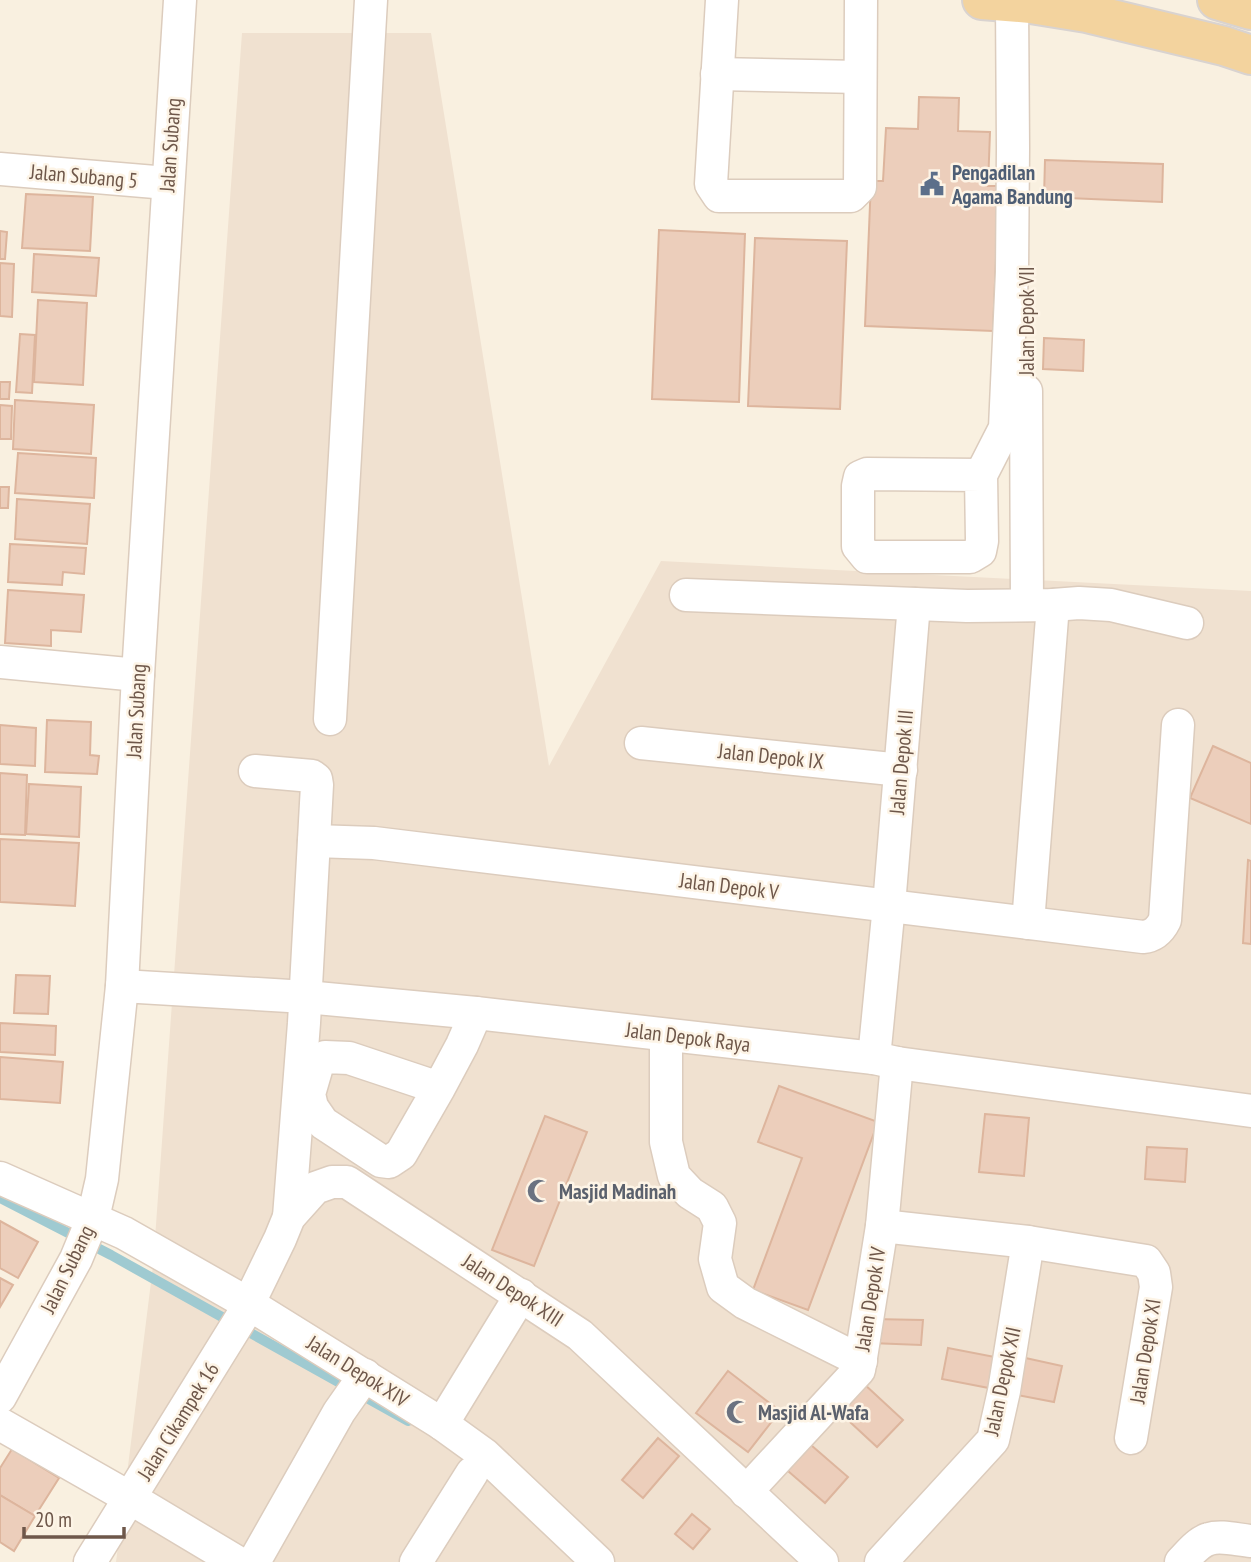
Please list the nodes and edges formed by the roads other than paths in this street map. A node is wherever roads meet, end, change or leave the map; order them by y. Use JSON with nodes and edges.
{"nodes":[{"id":1,"x":180,"y":0,"type":"edge"},
{"id":2,"x":371,"y":0,"type":"edge"},
{"id":3,"x":722,"y":0,"type":"edge"},
{"id":4,"x":861,"y":0,"type":"edge"},
{"id":5,"x":1217,"y":0,"type":"edge"},
{"id":6,"x":1251,"y":10,"type":"edge"},
{"id":7,"x":1013,"y":11,"type":"edge"},
{"id":8,"x":1251,"y":55,"type":"edge"},
{"id":9,"x":716,"y":74,"type":"junction"},
{"id":10,"x":860,"y":77,"type":"junction"},
{"id":11,"x":0,"y":169,"type":"edge"},
{"id":12,"x":167,"y":183,"type":"junction"},
{"id":13,"x":981,"y":475,"type":"junction"},
{"id":14,"x":686,"y":595,"type":"dead end"},
{"id":15,"x":914,"y":604,"type":"junction"},
{"id":16,"x":1040,"y":605,"type":"junction"},
{"id":17,"x":1188,"y":623,"type":"dead end"},
{"id":18,"x":0,"y":662,"type":"edge"},
{"id":19,"x":138,"y":675,"type":"junction"},
{"id":20,"x":330,"y":719,"type":"dead end"},
{"id":21,"x":1178,"y":725,"type":"dead end"},
{"id":22,"x":640,"y":743,"type":"dead end"},
{"id":23,"x":901,"y":770,"type":"junction"},
{"id":24,"x":256,"y":771,"type":"dead end"},
{"id":25,"x":314,"y":841,"type":"junction"},
{"id":26,"x":890,"y":905,"type":"junction"},
{"id":27,"x":1028,"y":923,"type":"junction"},
{"id":28,"x":122,"y":986,"type":"junction"},
{"id":29,"x":306,"y":997,"type":"junction"},
{"id":30,"x":476,"y":1013,"type":"junction"},
{"id":31,"x":666,"y":1035,"type":"junction"},
{"id":32,"x":885,"y":1061,"type":"junction"},
{"id":33,"x":439,"y":1088,"type":"dead end"},
{"id":34,"x":1251,"y":1111,"type":"edge"},
{"id":35,"x":0,"y":1178,"type":"edge"},
{"id":36,"x":289,"y":1217,"type":"junction"},
{"id":37,"x":882,"y":1226,"type":"junction"},
{"id":38,"x":86,"y":1236,"type":"junction"},
{"id":39,"x":1028,"y":1242,"type":"junction"},
{"id":40,"x":521,"y":1295,"type":"junction"},
{"id":41,"x":241,"y":1319,"type":"junction"},
{"id":42,"x":861,"y":1361,"type":"junction"},
{"id":43,"x":353,"y":1391,"type":"junction"},
{"id":44,"x":0,"y":1398,"type":"edge"},
{"id":45,"x":0,"y":1424,"type":"edge"},
{"id":46,"x":442,"y":1424,"type":"junction"},
{"id":47,"x":1131,"y":1438,"type":"dead end"},
{"id":48,"x":472,"y":1473,"type":"dead end"},
{"id":49,"x":746,"y":1492,"type":"junction"},
{"id":50,"x":130,"y":1498,"type":"junction"},
{"id":51,"x":1251,"y":1541,"type":"edge"},
{"id":52,"x":90,"y":1562,"type":"edge"},
{"id":53,"x":237,"y":1562,"type":"edge"},
{"id":54,"x":254,"y":1562,"type":"edge"},
{"id":55,"x":416,"y":1562,"type":"edge"},
{"id":56,"x":598,"y":1562,"type":"edge"},
{"id":57,"x":822,"y":1562,"type":"edge"},
{"id":58,"x":881,"y":1562,"type":"edge"},
{"id":59,"x":1181,"y":1562,"type":"edge"}],
"edges":[{"from":1,"to":12,"type":"street","name":"Jalan Subang"},
{"from":2,"to":20,"type":"street"},
{"from":3,"to":9,"type":"street"},
{"from":4,"to":10,"type":"street"},
{"from":5,"to":6,"type":"main road"},
{"from":7,"to":8,"type":"main road"},
{"from":7,"to":13,"type":"street"},
{"from":7,"to":16,"type":"street","name":"Jalan Depok VII"},
{"from":9,"to":10,"type":"street"},
{"from":9,"to":10,"type":"street"},
{"from":11,"to":12,"type":"street","name":"Jalan Subang 5"},
{"from":12,"to":19,"type":"street","name":"Jalan Subang"},
{"from":13,"to":13,"type":"street"},
{"from":14,"to":15,"type":"street"},
{"from":15,"to":16,"type":"street"},
{"from":15,"to":23,"type":"street","name":"Jalan Depok III"},
{"from":16,"to":17,"type":"street"},
{"from":16,"to":27,"type":"street","name":"Jalan Depok VII"},
{"from":18,"to":19,"type":"street"},
{"from":19,"to":28,"type":"street","name":"Jalan Subang"},
{"from":21,"to":27,"type":"street","name":"Jalan Depok V"},
{"from":22,"to":23,"type":"street","name":"Jalan Depok IX"},
{"from":23,"to":26,"type":"street","name":"Jalan Depok III"},
{"from":24,"to":25,"type":"street"},
{"from":25,"to":26,"type":"street","name":"Jalan Depok V"},
{"from":25,"to":29,"type":"street"},
{"from":26,"to":27,"type":"street","name":"Jalan Depok V"},
{"from":26,"to":32,"type":"street","name":"Jalan Depok III"},
{"from":28,"to":29,"type":"street","name":"Jalan Depok Raya"},
{"from":28,"to":38,"type":"street","name":"Jalan Subang"},
{"from":29,"to":30,"type":"street","name":"Jalan Depok Raya"},
{"from":29,"to":36,"type":"street"},
{"from":30,"to":31,"type":"street","name":"Jalan Depok Raya"},
{"from":30,"to":33,"type":"street"},
{"from":31,"to":32,"type":"street","name":"Jalan Depok Raya"},
{"from":31,"to":42,"type":"street"},
{"from":32,"to":34,"type":"street","name":"Jalan Depok Raya"},
{"from":32,"to":37,"type":"street","name":"Jalan Depok IV"},
{"from":35,"to":38,"type":"street","name":"Jalan Depok XIV"},
{"from":36,"to":40,"type":"street","name":"Jalan Depok XIII"},
{"from":36,"to":41,"type":"street","name":"Jalan Depok XIII"},
{"from":37,"to":39,"type":"street"},
{"from":37,"to":42,"type":"street","name":"Jalan Depok IV"},
{"from":38,"to":41,"type":"street","name":"Jalan Depok XIV"},
{"from":38,"to":44,"type":"street","name":"Jalan Subang"},
{"from":39,"to":47,"type":"street","name":"Jalan Depok XI"},
{"from":39,"to":58,"type":"street","name":"Jalan Depok XII"},
{"from":40,"to":46,"type":"street"},
{"from":40,"to":49,"type":"street","name":"Jalan Depok XIII"},
{"from":41,"to":43,"type":"street","name":"Jalan Depok XIV"},
{"from":41,"to":50,"type":"street","name":"Jalan Cikampek 16"},
{"from":42,"to":49,"type":"street","name":"Jalan Depok IV"},
{"from":43,"to":46,"type":"street","name":"Jalan Depok XIV"},
{"from":43,"to":54,"type":"street"},
{"from":45,"to":50,"type":"street"},
{"from":46,"to":56,"type":"street","name":"Jalan Depok XIV"},
{"from":48,"to":55,"type":"street"},
{"from":49,"to":57,"type":"street","name":"Jalan Depok XIII"},
{"from":50,"to":52,"type":"street","name":"Jalan Cikampek 16"},
{"from":50,"to":53,"type":"street"},
{"from":51,"to":59,"type":"street"}]}
